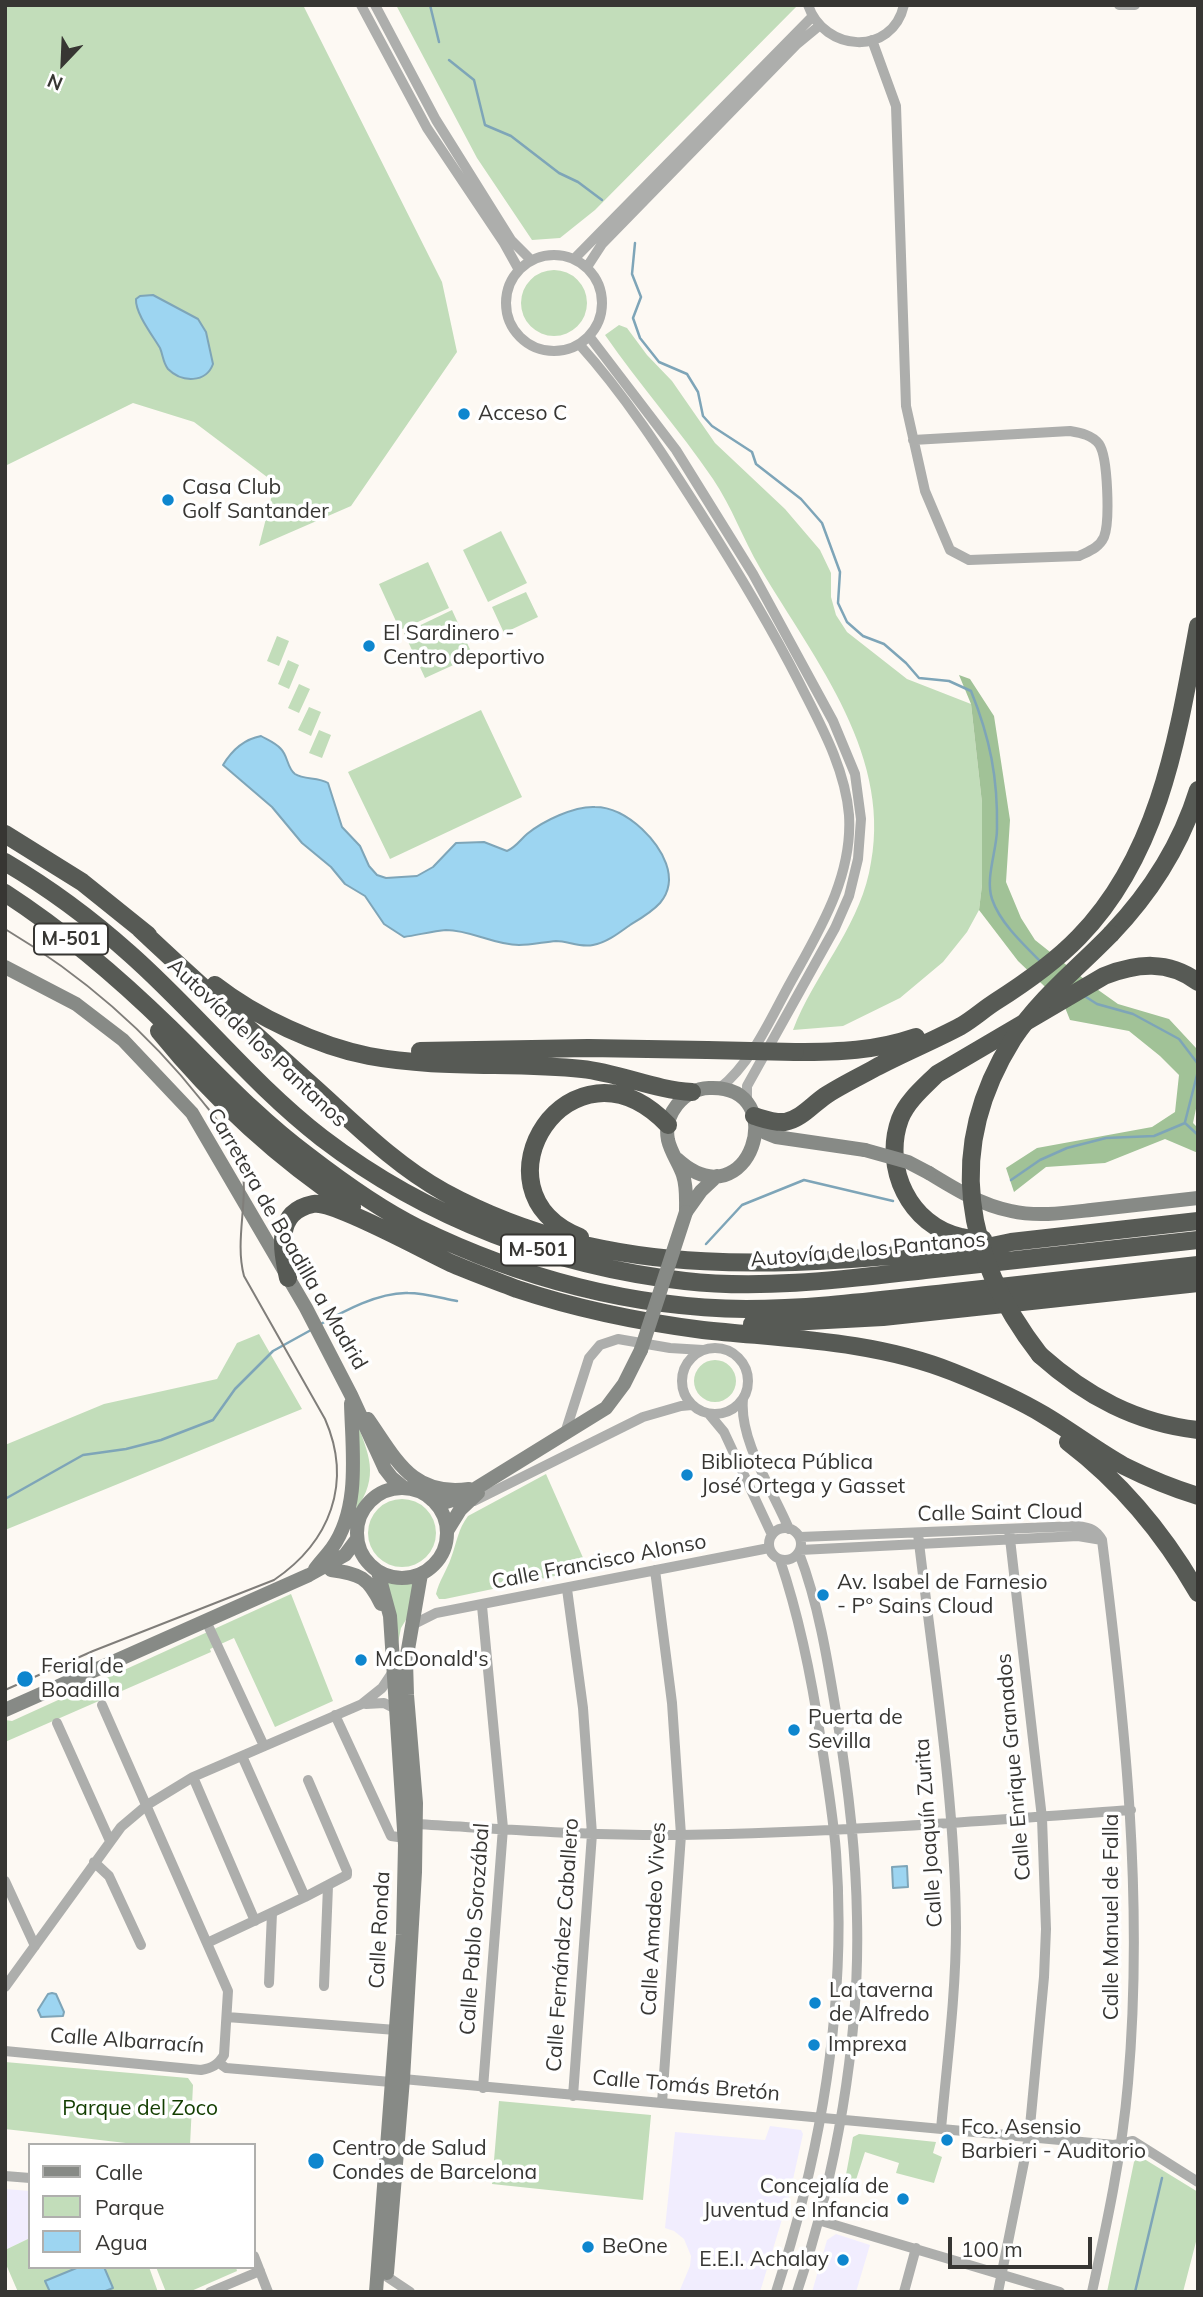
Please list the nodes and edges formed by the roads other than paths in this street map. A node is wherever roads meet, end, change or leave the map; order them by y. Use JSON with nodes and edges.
{"nodes":[{"id":1,"x":361,"y":5,"type":"edge"},
{"id":2,"x":374,"y":5,"type":"edge"},
{"id":3,"x":808,"y":5,"type":"edge"},
{"id":4,"x":904,"y":5,"type":"edge"},
{"id":5,"x":1119,"y":5,"type":"edge"},
{"id":6,"x":1135,"y":5,"type":"edge"},
{"id":7,"x":816,"y":22,"type":"junction"},
{"id":8,"x":872,"y":40,"type":"junction"},
{"id":9,"x":574,"y":259,"type":"junction"},
{"id":10,"x":531,"y":260,"type":"junction"},
{"id":11,"x":587,"y":267,"type":"junction"},
{"id":12,"x":519,"y":270,"type":"junction"},
{"id":13,"x":589,"y":336,"type":"junction"},
{"id":14,"x":579,"y":344,"type":"junction"},
{"id":15,"x":913,"y":440,"type":"junction"},
{"id":16,"x":1198,"y":626,"type":"edge"},
{"id":17,"x":1198,"y":790,"type":"edge"},
{"id":18,"x":5,"y":834,"type":"edge"},
{"id":19,"x":5,"y":862,"type":"edge"},
{"id":20,"x":5,"y":893,"type":"edge"},
{"id":21,"x":140,"y":929,"type":"junction"},
{"id":22,"x":5,"y":967,"type":"edge"},
{"id":23,"x":1198,"y":982,"type":"edge"},
{"id":24,"x":131,"y":991,"type":"junction"},
{"id":25,"x":984,"y":1009,"type":"junction"},
{"id":26,"x":312,"y":1038,"type":"junction"},
{"id":27,"x":720,"y":1088,"type":"junction"},
{"id":28,"x":692,"y":1092,"type":"junction"},
{"id":29,"x":752,"y":1115,"type":"junction"},
{"id":30,"x":668,"y":1125,"type":"junction"},
{"id":31,"x":795,"y":1141,"type":"junction"},
{"id":32,"x":752,"y":1152,"type":"junction"},
{"id":33,"x":677,"y":1159,"type":"junction"},
{"id":34,"x":717,"y":1176,"type":"junction"},
{"id":35,"x":1198,"y":1198,"type":"edge"},
{"id":36,"x":686,"y":1212,"type":"junction"},
{"id":37,"x":1198,"y":1221,"type":"edge"},
{"id":38,"x":397,"y":1237,"type":"junction"},
{"id":39,"x":1198,"y":1240,"type":"edge"},
{"id":40,"x":1011,"y":1242,"type":"junction"},
{"id":41,"x":609,"y":1249,"type":"junction"},
{"id":42,"x":1198,"y":1265,"type":"edge"},
{"id":43,"x":288,"y":1278,"type":"junction"},
{"id":44,"x":1198,"y":1283,"type":"edge"},
{"id":45,"x":640,"y":1319,"type":"junction"},
{"id":46,"x":704,"y":1350,"type":"junction"},
{"id":47,"x":996,"y":1392,"type":"junction"},
{"id":48,"x":351,"y":1395,"type":"junction"},
{"id":49,"x":743,"y":1398,"type":"junction"},
{"id":50,"x":692,"y":1405,"type":"junction"},
{"id":51,"x":708,"y":1414,"type":"junction"},
{"id":52,"x":1198,"y":1430,"type":"edge"},
{"id":53,"x":564,"y":1436,"type":"junction"},
{"id":54,"x":374,"y":1450,"type":"junction"},
{"id":55,"x":497,"y":1476,"type":"junction"},
{"id":56,"x":404,"y":1488,"type":"junction"},
{"id":57,"x":475,"y":1488,"type":"junction"},
{"id":58,"x":1198,"y":1496,"type":"edge"},
{"id":59,"x":371,"y":1500,"type":"junction"},
{"id":60,"x":432,"y":1500,"type":"junction"},
{"id":61,"x":467,"y":1504,"type":"junction"},
{"id":62,"x":789,"y":1529,"type":"junction"},
{"id":63,"x":447,"y":1531,"type":"junction"},
{"id":64,"x":772,"y":1535,"type":"junction"},
{"id":65,"x":1009,"y":1535,"type":"junction"},
{"id":66,"x":800,"y":1537,"type":"junction"},
{"id":67,"x":357,"y":1539,"type":"junction"},
{"id":68,"x":919,"y":1539,"type":"junction"},
{"id":69,"x":1102,"y":1540,"type":"joint"},
{"id":70,"x":769,"y":1548,"type":"junction"},
{"id":71,"x":800,"y":1552,"type":"junction"},
{"id":72,"x":780,"y":1560,"type":"junction"},
{"id":73,"x":373,"y":1568,"type":"junction"},
{"id":74,"x":331,"y":1570,"type":"junction"},
{"id":75,"x":655,"y":1570,"type":"junction"},
{"id":76,"x":421,"y":1574,"type":"junction"},
{"id":77,"x":309,"y":1575,"type":"junction"},
{"id":78,"x":567,"y":1589,"type":"junction"},
{"id":79,"x":1198,"y":1592,"type":"edge"},
{"id":80,"x":415,"y":1604,"type":"junction"},
{"id":81,"x":482,"y":1606,"type":"junction"},
{"id":82,"x":436,"y":1613,"type":"junction"},
{"id":83,"x":206,"y":1621,"type":"junction"},
{"id":84,"x":412,"y":1625,"type":"junction"},
{"id":85,"x":391,"y":1634,"type":"junction"},
{"id":86,"x":393,"y":1679,"type":"junction"},
{"id":87,"x":376,"y":1702,"type":"junction"},
{"id":88,"x":362,"y":1704,"type":"junction"},
{"id":89,"x":102,"y":1705,"type":"dead end"},
{"id":90,"x":396,"y":1709,"type":"junction"},
{"id":91,"x":5,"y":1710,"type":"edge"},
{"id":92,"x":335,"y":1715,"type":"junction"},
{"id":93,"x":57,"y":1723,"type":"dead end"},
{"id":94,"x":264,"y":1746,"type":"junction"},
{"id":95,"x":242,"y":1756,"type":"junction"},
{"id":96,"x":193,"y":1777,"type":"junction"},
{"id":97,"x":308,"y":1780,"type":"dead end"},
{"id":98,"x":146,"y":1805,"type":"junction"},
{"id":99,"x":1131,"y":1810,"type":"junction"},
{"id":100,"x":1042,"y":1818,"type":"junction"},
{"id":101,"x":416,"y":1824,"type":"junction"},
{"id":102,"x":952,"y":1824,"type":"junction"},
{"id":103,"x":503,"y":1828,"type":"junction"},
{"id":104,"x":834,"y":1830,"type":"junction"},
{"id":105,"x":853,"y":1830,"type":"junction"},
{"id":106,"x":592,"y":1835,"type":"junction"},
{"id":107,"x":681,"y":1835,"type":"junction"},
{"id":108,"x":405,"y":1838,"type":"junction"},
{"id":109,"x":110,"y":1842,"type":"junction"},
{"id":110,"x":94,"y":1862,"type":"junction"},
{"id":111,"x":5,"y":1881,"type":"edge"},
{"id":112,"x":328,"y":1886,"type":"junction"},
{"id":113,"x":305,"y":1898,"type":"junction"},
{"id":114,"x":272,"y":1913,"type":"junction"},
{"id":115,"x":255,"y":1921,"type":"junction"},
{"id":116,"x":207,"y":1943,"type":"junction"},
{"id":117,"x":141,"y":1945,"type":"dead end"},
{"id":118,"x":35,"y":1946,"type":"junction"},
{"id":119,"x":269,"y":1983,"type":"dead end"},
{"id":120,"x":324,"y":1986,"type":"dead end"},
{"id":121,"x":5,"y":1987,"type":"edge"},
{"id":122,"x":227,"y":2017,"type":"junction"},
{"id":123,"x":396,"y":2030,"type":"junction"},
{"id":124,"x":5,"y":2051,"type":"edge"},
{"id":125,"x":219,"y":2063,"type":"junction"},
{"id":126,"x":397,"y":2080,"type":"junction"},
{"id":127,"x":483,"y":2088,"type":"junction"},
{"id":128,"x":573,"y":2096,"type":"junction"},
{"id":129,"x":662,"y":2103,"type":"junction"},
{"id":130,"x":821,"y":2118,"type":"junction"},
{"id":131,"x":841,"y":2120,"type":"junction"},
{"id":132,"x":394,"y":2127,"type":"junction"},
{"id":133,"x":941,"y":2129,"type":"junction"},
{"id":134,"x":1029,"y":2137,"type":"junction"},
{"id":135,"x":1121,"y":2143,"type":"junction"},
{"id":136,"x":5,"y":2176,"type":"edge"},
{"id":137,"x":28,"y":2178,"type":"edge"},
{"id":138,"x":1198,"y":2182,"type":"edge"},
{"id":139,"x":818,"y":2220,"type":"junction"},
{"id":140,"x":916,"y":2248,"type":"junction"},
{"id":141,"x":256,"y":2261,"type":"edge"},
{"id":142,"x":260,"y":2271,"type":"junction"},
{"id":143,"x":1002,"y":2274,"type":"junction"},
{"id":144,"x":386,"y":2276,"type":"junction"},
{"id":145,"x":210,"y":2292,"type":"edge"},
{"id":146,"x":268,"y":2292,"type":"edge"},
{"id":147,"x":376,"y":2292,"type":"edge"},
{"id":148,"x":386,"y":2292,"type":"edge"},
{"id":149,"x":410,"y":2292,"type":"edge"},
{"id":150,"x":776,"y":2292,"type":"edge"},
{"id":151,"x":796,"y":2292,"type":"edge"},
{"id":152,"x":904,"y":2292,"type":"edge"},
{"id":153,"x":998,"y":2292,"type":"edge"},
{"id":154,"x":1060,"y":2292,"type":"edge"},
{"id":155,"x":1092,"y":2292,"type":"edge"}],
"edges":[{"from":1,"to":12,"type":"street"},
{"from":2,"to":10,"type":"street"},
{"from":3,"to":7,"type":"street"},
{"from":4,"to":8,"type":"street"},
{"from":5,"to":6,"type":"street"},
{"from":7,"to":8,"type":"street"},
{"from":7,"to":9,"type":"street"},
{"from":7,"to":11,"type":"street"},
{"from":8,"to":15,"type":"street"},
{"from":9,"to":10,"type":"street"},
{"from":9,"to":11,"type":"street"},
{"from":10,"to":12,"type":"street"},
{"from":11,"to":13,"type":"street"},
{"from":12,"to":14,"type":"street"},
{"from":13,"to":14,"type":"street"},
{"from":13,"to":29,"type":"street"},
{"from":14,"to":27,"type":"street"},
{"from":15,"to":15,"type":"street"},
{"from":16,"to":25,"type":"highway"},
{"from":17,"to":52,"type":"highway","bridge":true},
{"from":18,"to":21,"type":"highway"},
{"from":19,"to":39,"type":"highway","name":"Autovía de los Pantanos","number":"M-501"},
{"from":20,"to":24,"type":"highway","number":"M-501"},
{"from":21,"to":26,"type":"highway"},
{"from":21,"to":41,"type":"highway"},
{"from":22,"to":43,"type":"street","name":"Carretera de Boadilla a Madrid"},
{"from":23,"to":40,"type":"highway","bridge":true},
{"from":24,"to":38,"type":"highway"},
{"from":24,"to":42,"type":"highway","number":"M-501"},
{"from":25,"to":26,"type":"highway","bridge":true},
{"from":25,"to":29,"type":"highway"},
{"from":26,"to":28,"type":"highway"},
{"from":27,"to":28,"type":"street"},
{"from":27,"to":29,"type":"street"},
{"from":28,"to":30,"type":"street"},
{"from":29,"to":31,"type":"street"},
{"from":29,"to":32,"type":"street"},
{"from":30,"to":33,"type":"street"},
{"from":30,"to":41,"type":"highway"},
{"from":31,"to":32,"type":"street"},
{"from":31,"to":35,"type":"street","bridge":true},
{"from":32,"to":34,"type":"street"},
{"from":33,"to":34,"type":"street"},
{"from":33,"to":36,"type":"street"},
{"from":34,"to":36,"type":"street"},
{"from":36,"to":53,"type":"street","bridge":true},
{"from":37,"to":40,"type":"highway"},
{"from":38,"to":43,"type":"highway"},
{"from":38,"to":45,"type":"highway"},
{"from":40,"to":41,"type":"highway"},
{"from":43,"to":48,"type":"street","name":"Carretera de Boadilla a Madrid"},
{"from":44,"to":45,"type":"highway"},
{"from":45,"to":47,"type":"highway"},
{"from":46,"to":49,"type":"street"},
{"from":46,"to":50,"type":"street"},
{"from":46,"to":53,"type":"street"},
{"from":47,"to":58,"type":"highway"},
{"from":47,"to":79,"type":"highway"},
{"from":48,"to":54,"type":"street","name":"Carretera de Boadilla a Madrid"},
{"from":48,"to":57,"type":"street"},
{"from":48,"to":77,"type":"street"},
{"from":49,"to":51,"type":"street"},
{"from":49,"to":62,"type":"street"},
{"from":50,"to":51,"type":"street"},
{"from":50,"to":61,"type":"street"},
{"from":51,"to":64,"type":"street"},
{"from":53,"to":55,"type":"street"},
{"from":54,"to":56,"type":"street","name":"Carretera de Boadilla a Madrid"},
{"from":54,"to":59,"type":"street","name":"Carretera de Boadilla a Madrid"},
{"from":55,"to":57,"type":"street"},
{"from":55,"to":61,"type":"street"},
{"from":56,"to":59,"type":"street"},
{"from":56,"to":60,"type":"street"},
{"from":57,"to":60,"type":"street"},
{"from":59,"to":67,"type":"street"},
{"from":60,"to":63,"type":"street"},
{"from":61,"to":63,"type":"street"},
{"from":62,"to":64,"type":"street"},
{"from":62,"to":66,"type":"street"},
{"from":63,"to":76,"type":"street"},
{"from":64,"to":70,"type":"street"},
{"from":65,"to":68,"type":"street","name":"Calle Saint Cloud"},
{"from":65,"to":69,"type":"street","name":"Calle Saint Cloud"},
{"from":65,"to":100,"type":"street","name":"Calle Enrique Granados"},
{"from":66,"to":68,"type":"street","name":"Calle Saint Cloud"},
{"from":66,"to":71,"type":"street"},
{"from":67,"to":73,"type":"street"},
{"from":67,"to":77,"type":"street"},
{"from":68,"to":71,"type":"street","name":"Calle Saint Cloud"},
{"from":68,"to":102,"type":"street","name":"Calle Joaquín Zurita"},
{"from":69,"to":99,"type":"street","name":"Calle Manuel de Falla"},
{"from":70,"to":72,"type":"street"},
{"from":70,"to":75,"type":"street","name":"Calle Francisco Alonso"},
{"from":71,"to":72,"type":"street"},
{"from":71,"to":105,"type":"street"},
{"from":72,"to":104,"type":"street"},
{"from":73,"to":74,"type":"street"},
{"from":73,"to":76,"type":"street"},
{"from":73,"to":85,"type":"street","name":"Calle Ronda"},
{"from":74,"to":77,"type":"street"},
{"from":74,"to":85,"type":"street"},
{"from":75,"to":78,"type":"street","name":"Calle Francisco Alonso"},
{"from":75,"to":107,"type":"street","name":"Calle Amadeo Vives"},
{"from":76,"to":80,"type":"street","name":"Calle Ronda"},
{"from":77,"to":83,"type":"street"},
{"from":78,"to":81,"type":"street","name":"Calle Francisco Alonso"},
{"from":78,"to":106,"type":"street","name":"Calle Fernández Caballero"},
{"from":80,"to":82,"type":"street"},
{"from":80,"to":84,"type":"street","name":"Calle Ronda"},
{"from":81,"to":82,"type":"street","name":"Calle Francisco Alonso"},
{"from":81,"to":103,"type":"street","name":"Calle Pablo Sorozábal"},
{"from":82,"to":84,"type":"street","name":"Calle Francisco Alonso"},
{"from":83,"to":91,"type":"street"},
{"from":83,"to":94,"type":"street"},
{"from":84,"to":101,"type":"street","name":"Calle Ronda"},
{"from":85,"to":86,"type":"street","name":"Calle Ronda"},
{"from":86,"to":87,"type":"street"},
{"from":86,"to":88,"type":"street"},
{"from":86,"to":90,"type":"street","name":"Calle Ronda"},
{"from":87,"to":88,"type":"street"},
{"from":87,"to":90,"type":"street"},
{"from":88,"to":92,"type":"street"},
{"from":89,"to":98,"type":"street","name":"Calle Albarracín"},
{"from":90,"to":108,"type":"street","name":"Calle Ronda"},
{"from":92,"to":94,"type":"street"},
{"from":92,"to":108,"type":"street"},
{"from":93,"to":109,"type":"street"},
{"from":94,"to":95,"type":"street"},
{"from":95,"to":96,"type":"street"},
{"from":95,"to":113,"type":"street"},
{"from":96,"to":98,"type":"street"},
{"from":96,"to":115,"type":"street"},
{"from":97,"to":112,"type":"street"},
{"from":98,"to":109,"type":"street"},
{"from":98,"to":116,"type":"street","name":"Calle Albarracín"},
{"from":99,"to":100,"type":"street"},
{"from":99,"to":135,"type":"street","name":"Calle Manuel de Falla"},
{"from":100,"to":102,"type":"street"},
{"from":100,"to":134,"type":"street","name":"Calle Enrique Granados"},
{"from":101,"to":103,"type":"street"},
{"from":101,"to":126,"type":"street","name":"Calle Ronda"},
{"from":102,"to":105,"type":"street"},
{"from":102,"to":133,"type":"street","name":"Calle Joaquín Zurita"},
{"from":103,"to":106,"type":"street"},
{"from":103,"to":127,"type":"street","name":"Calle Pablo Sorozábal"},
{"from":104,"to":105,"type":"street"},
{"from":104,"to":107,"type":"street"},
{"from":104,"to":130,"type":"street"},
{"from":105,"to":131,"type":"street"},
{"from":106,"to":107,"type":"street"},
{"from":106,"to":128,"type":"street","name":"Calle Fernández Caballero"},
{"from":107,"to":129,"type":"street","name":"Calle Amadeo Vives"},
{"from":108,"to":123,"type":"street","name":"Calle Ronda"},
{"from":109,"to":110,"type":"street"},
{"from":110,"to":117,"type":"street"},
{"from":110,"to":118,"type":"street"},
{"from":111,"to":118,"type":"street"},
{"from":112,"to":113,"type":"street"},
{"from":112,"to":120,"type":"street"},
{"from":113,"to":114,"type":"street"},
{"from":114,"to":115,"type":"street"},
{"from":114,"to":119,"type":"street"},
{"from":115,"to":116,"type":"street"},
{"from":116,"to":122,"type":"street","name":"Calle Albarracín"},
{"from":118,"to":121,"type":"street"},
{"from":122,"to":123,"type":"street"},
{"from":122,"to":125,"type":"street","name":"Calle Albarracín"},
{"from":123,"to":126,"type":"street","name":"Calle Ronda"},
{"from":124,"to":125,"type":"street","name":"Calle Albarracín"},
{"from":125,"to":126,"type":"street","name":"Calle Tomás Bretón"},
{"from":126,"to":127,"type":"street","name":"Calle Tomás Bretón"},
{"from":126,"to":132,"type":"street","name":"Calle Ronda"},
{"from":127,"to":128,"type":"street","name":"Calle Tomás Bretón"},
{"from":128,"to":129,"type":"street","name":"Calle Tomás Bretón"},
{"from":129,"to":130,"type":"street","name":"Calle Tomás Bretón"},
{"from":130,"to":131,"type":"street","name":"Calle Tomás Bretón"},
{"from":130,"to":150,"type":"street"},
{"from":131,"to":133,"type":"street","name":"Calle Tomás Bretón"},
{"from":131,"to":139,"type":"street"},
{"from":132,"to":144,"type":"street","name":"Calle Ronda"},
{"from":132,"to":147,"type":"street","name":"Calle Ronda"},
{"from":133,"to":134,"type":"street","name":"Calle Tomás Bretón"},
{"from":134,"to":135,"type":"street","name":"Calle Tomás Bretón"},
{"from":134,"to":143,"type":"street","name":"Calle Enrique Granados"},
{"from":135,"to":138,"type":"street","name":"Calle Tomás Bretón"},
{"from":135,"to":155,"type":"street","name":"Calle Manuel de Falla"},
{"from":136,"to":137,"type":"street"},
{"from":139,"to":140,"type":"street"},
{"from":139,"to":151,"type":"street"},
{"from":140,"to":143,"type":"street"},
{"from":140,"to":152,"type":"street"},
{"from":141,"to":142,"type":"street"},
{"from":142,"to":145,"type":"street"},
{"from":142,"to":146,"type":"street"},
{"from":143,"to":153,"type":"street","name":"Calle Enrique Granados"},
{"from":143,"to":154,"type":"street"},
{"from":144,"to":148,"type":"street","name":"Calle Ronda"},
{"from":144,"to":149,"type":"street"}]}
